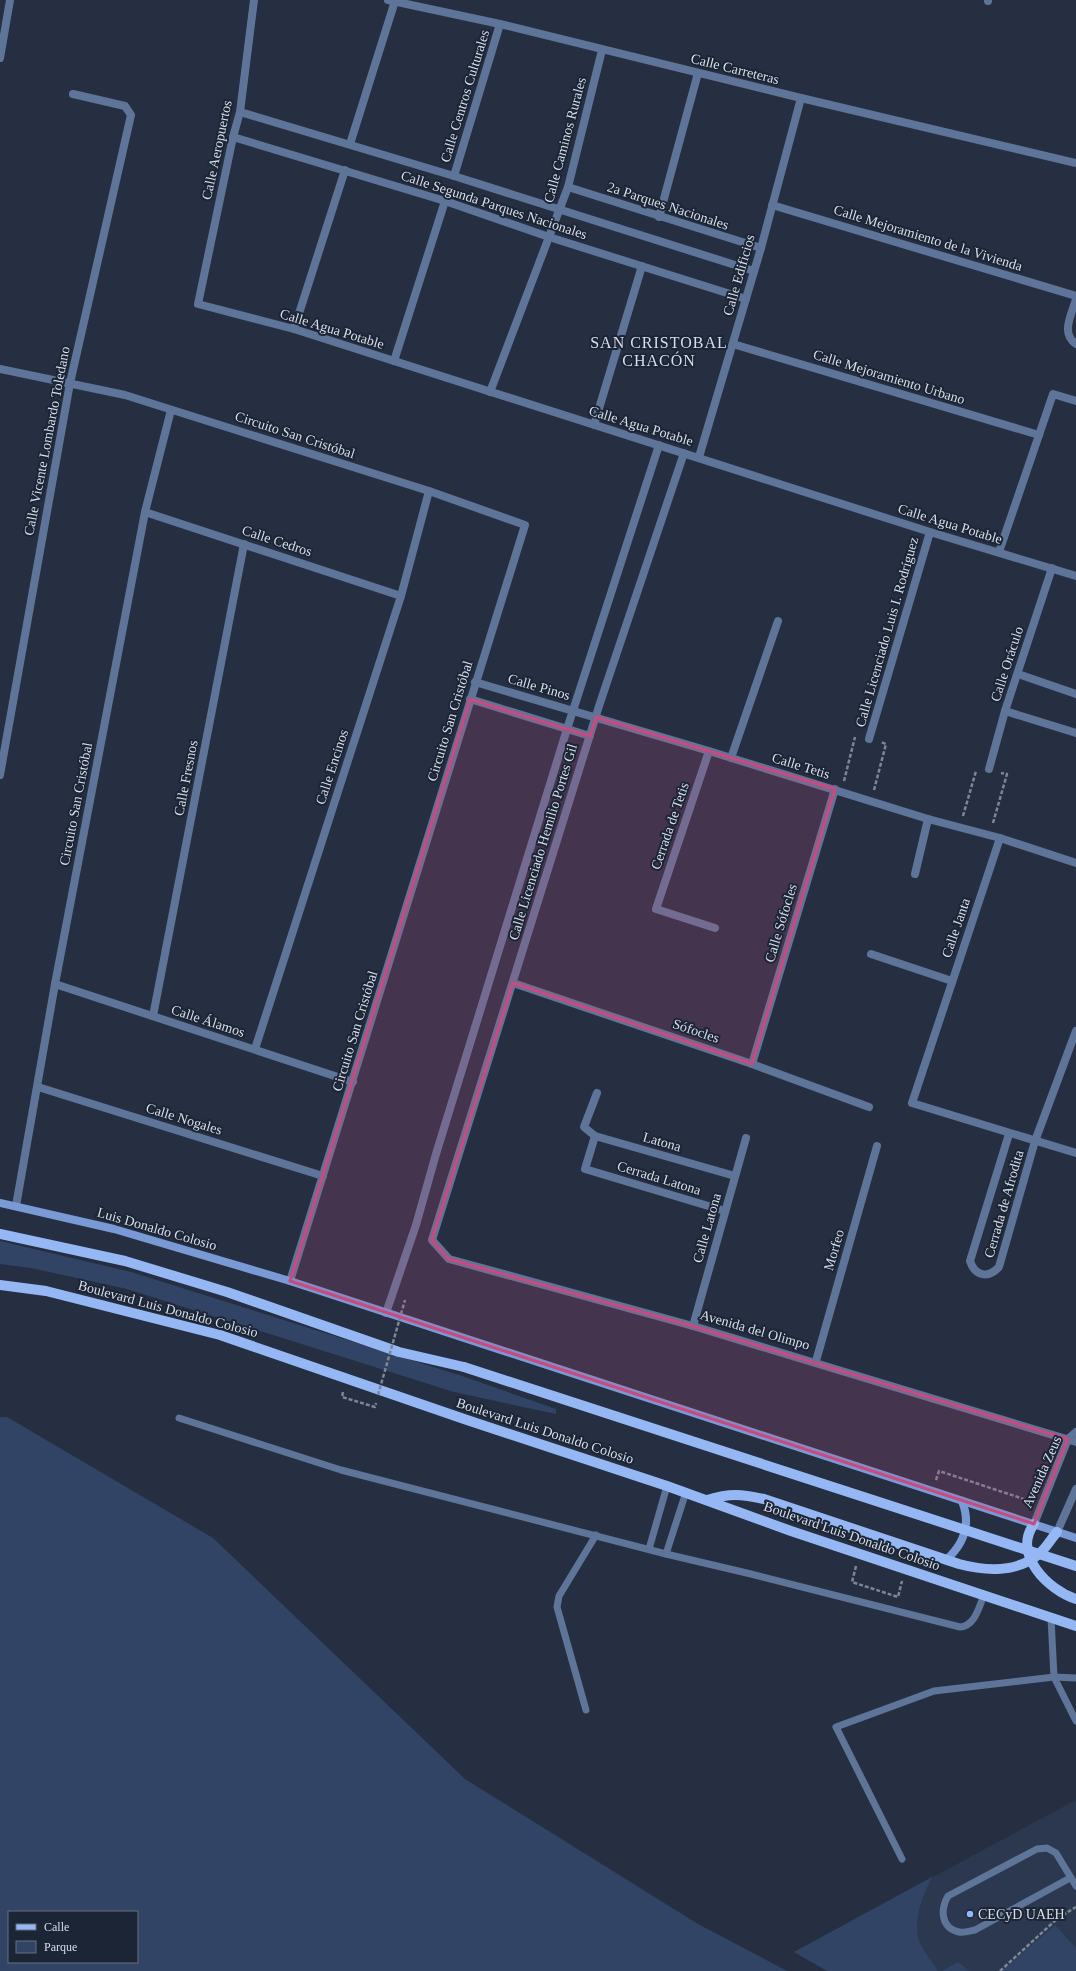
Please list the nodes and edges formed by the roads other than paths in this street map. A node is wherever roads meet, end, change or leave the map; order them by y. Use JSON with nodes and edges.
{"nodes":[{"id":1,"x":10,"y":0,"type":"edge"},
{"id":2,"x":254,"y":0,"type":"edge"},
{"id":3,"x":392,"y":1,"type":"edge"},
{"id":4,"x":500,"y":24,"type":"junction"},
{"id":5,"x":1,"y":46,"type":"edge"},
{"id":6,"x":602,"y":50,"type":"junction"},
{"id":7,"x":0,"y":58,"type":"edge"},
{"id":8,"x":698,"y":73,"type":"junction"},
{"id":9,"x":73,"y":94,"type":"dead end"},
{"id":10,"x":802,"y":98,"type":"junction"},
{"id":11,"x":240,"y":112,"type":"junction"},
{"id":12,"x":233,"y":137,"type":"junction"},
{"id":13,"x":350,"y":144,"type":"junction"},
{"id":14,"x":1076,"y":163,"type":"edge"},
{"id":15,"x":345,"y":170,"type":"junction"},
{"id":16,"x":454,"y":176,"type":"junction"},
{"id":17,"x":568,"y":187,"type":"junction"},
{"id":18,"x":445,"y":201,"type":"junction"},
{"id":19,"x":772,"y":205,"type":"junction"},
{"id":20,"x":560,"y":209,"type":"junction"},
{"id":21,"x":659,"y":217,"type":"junction"},
{"id":22,"x":549,"y":237,"type":"junction"},
{"id":23,"x":761,"y":248,"type":"junction"},
{"id":24,"x":642,"y":266,"type":"junction"},
{"id":25,"x":754,"y":271,"type":"junction"},
{"id":26,"x":1076,"y":296,"type":"edge"},
{"id":27,"x":746,"y":299,"type":"junction"},
{"id":28,"x":1076,"y":299,"type":"edge"},
{"id":29,"x":198,"y":304,"type":"joint"},
{"id":30,"x":294,"y":329,"type":"junction"},
{"id":31,"x":733,"y":344,"type":"junction"},
{"id":32,"x":1076,"y":344,"type":"edge"},
{"id":33,"x":394,"y":361,"type":"junction"},
{"id":34,"x":0,"y":369,"type":"edge"},
{"id":35,"x":70,"y":383,"type":"junction"},
{"id":36,"x":490,"y":392,"type":"junction"},
{"id":37,"x":1076,"y":401,"type":"edge"},
{"id":38,"x":171,"y":410,"type":"junction"},
{"id":39,"x":594,"y":425,"type":"junction"},
{"id":40,"x":1039,"y":435,"type":"junction"},
{"id":41,"x":659,"y":445,"type":"junction"},
{"id":42,"x":684,"y":453,"type":"junction"},
{"id":43,"x":699,"y":457,"type":"junction"},
{"id":44,"x":428,"y":491,"type":"junction"},
{"id":45,"x":145,"y":512,"type":"junction"},
{"id":46,"x":930,"y":532,"type":"junction"},
{"id":47,"x":244,"y":544,"type":"junction"},
{"id":48,"x":999,"y":552,"type":"junction"},
{"id":49,"x":1052,"y":568,"type":"junction"},
{"id":50,"x":1076,"y":576,"type":"edge"},
{"id":51,"x":401,"y":596,"type":"junction"},
{"id":52,"x":778,"y":621,"type":"dead end"},
{"id":53,"x":1018,"y":674,"type":"junction"},
{"id":54,"x":475,"y":682,"type":"junction"},
{"id":55,"x":1076,"y":694,"type":"edge"},
{"id":56,"x":470,"y":699,"type":"junction"},
{"id":57,"x":574,"y":710,"type":"junction"},
{"id":58,"x":1005,"y":711,"type":"junction"},
{"id":59,"x":596,"y":717,"type":"junction"},
{"id":60,"x":567,"y":729,"type":"junction"},
{"id":61,"x":1076,"y":733,"type":"edge"},
{"id":62,"x":590,"y":736,"type":"junction"},
{"id":63,"x":869,"y":739,"type":"road end"},
{"id":64,"x":709,"y":751,"type":"junction"},
{"id":65,"x":731,"y":758,"type":"junction"},
{"id":66,"x":988,"y":769,"type":"road end"},
{"id":67,"x":0,"y":775,"type":"edge"},
{"id":68,"x":838,"y":790,"type":"junction"},
{"id":69,"x":928,"y":820,"type":"junction"},
{"id":70,"x":1000,"y":838,"type":"junction"},
{"id":71,"x":1076,"y":863,"type":"edge"},
{"id":72,"x":915,"y":874,"type":"dead end"},
{"id":73,"x":715,"y":928,"type":"dead end"},
{"id":74,"x":871,"y":954,"type":"dead end"},
{"id":75,"x":952,"y":981,"type":"junction"},
{"id":76,"x":513,"y":983,"type":"junction"},
{"id":77,"x":55,"y":984,"type":"junction"},
{"id":78,"x":153,"y":1016,"type":"junction"},
{"id":79,"x":1076,"y":1031,"type":"edge"},
{"id":80,"x":255,"y":1050,"type":"junction"},
{"id":81,"x":752,"y":1064,"type":"junction"},
{"id":82,"x":353,"y":1082,"type":"junction"},
{"id":83,"x":38,"y":1087,"type":"junction"},
{"id":84,"x":597,"y":1093,"type":"dead end"},
{"id":85,"x":869,"y":1107,"type":"dead end"},
{"id":86,"x":1009,"y":1134,"type":"junction"},
{"id":87,"x":595,"y":1136,"type":"junction"},
{"id":88,"x":746,"y":1138,"type":"dead end"},
{"id":89,"x":1035,"y":1141,"type":"junction"},
{"id":90,"x":877,"y":1146,"type":"dead end"},
{"id":91,"x":1076,"y":1153,"type":"edge"},
{"id":92,"x":323,"y":1176,"type":"junction"},
{"id":93,"x":735,"y":1176,"type":"junction"},
{"id":94,"x":0,"y":1203,"type":"edge"},
{"id":95,"x":16,"y":1206,"type":"junction"},
{"id":96,"x":725,"y":1211,"type":"junction"},
{"id":97,"x":0,"y":1234,"type":"edge"},
{"id":98,"x":432,"y":1240,"type":"joint"},
{"id":99,"x":290,"y":1281,"type":"junction"},
{"id":100,"x":0,"y":1285,"type":"edge"},
{"id":101,"x":386,"y":1313,"type":"junction"},
{"id":102,"x":693,"y":1326,"type":"junction"},
{"id":103,"x":816,"y":1361,"type":"junction"},
{"id":104,"x":179,"y":1418,"type":"dead end"},
{"id":105,"x":1076,"y":1432,"type":"edge"},
{"id":106,"x":1072,"y":1440,"type":"edge"},
{"id":107,"x":667,"y":1486,"type":"junction"},
{"id":108,"x":1076,"y":1489,"type":"edge"},
{"id":109,"x":686,"y":1492,"type":"junction"},
{"id":110,"x":707,"y":1500,"type":"junction"},
{"id":111,"x":962,"y":1501,"type":"junction"},
{"id":112,"x":1034,"y":1524,"type":"junction"},
{"id":113,"x":1057,"y":1532,"type":"junction"},
{"id":114,"x":596,"y":1535,"type":"junction"},
{"id":115,"x":1076,"y":1538,"type":"edge"},
{"id":116,"x":648,"y":1549,"type":"junction"},
{"id":117,"x":666,"y":1554,"type":"junction"},
{"id":118,"x":1032,"y":1559,"type":"junction"},
{"id":119,"x":946,"y":1560,"type":"junction"},
{"id":120,"x":1076,"y":1566,"type":"edge"},
{"id":121,"x":984,"y":1595,"type":"junction"},
{"id":122,"x":1076,"y":1599,"type":"edge"},
{"id":123,"x":1052,"y":1618,"type":"junction"},
{"id":124,"x":1076,"y":1626,"type":"edge"},
{"id":125,"x":1054,"y":1677,"type":"junction"},
{"id":126,"x":1076,"y":1678,"type":"edge"},
{"id":127,"x":586,"y":1710,"type":"dead end"},
{"id":128,"x":1076,"y":1721,"type":"edge"},
{"id":129,"x":902,"y":1859,"type":"dead end"},
{"id":130,"x":1070,"y":1878,"type":"junction"},
{"id":131,"x":1076,"y":1886,"type":"edge"}],
"edges":[{"from":1,"to":5,"type":"street"},
{"from":2,"to":11,"type":"street","name":"Calle Aeropuertos"},
{"from":3,"to":4,"type":"street","name":"Calle Carreteras"},
{"from":3,"to":13,"type":"street"},
{"from":4,"to":6,"type":"street","name":"Calle Carreteras"},
{"from":4,"to":16,"type":"street","name":"Calle Centros Culturales"},
{"from":5,"to":7,"type":"street"},
{"from":6,"to":8,"type":"street","name":"Calle Carreteras"},
{"from":6,"to":17,"type":"street","name":"Calle Caminos Rurales"},
{"from":8,"to":10,"type":"street","name":"Calle Carreteras"},
{"from":8,"to":21,"type":"street"},
{"from":9,"to":35,"type":"street","name":"Calle Vicente Lombardo Toledano"},
{"from":10,"to":14,"type":"street","name":"Calle Carreteras"},
{"from":10,"to":19,"type":"street","name":"Calle Edificios"},
{"from":11,"to":12,"type":"street","name":"Calle Aeropuertos"},
{"from":11,"to":13,"type":"street","name":"Calle Segunda Parques Nacionales"},
{"from":12,"to":15,"type":"street","name":"Calle Segunda Parques Nacionales"},
{"from":12,"to":29,"type":"street","name":"Calle Aeropuertos"},
{"from":13,"to":16,"type":"street","name":"Calle Segunda Parques Nacionales"},
{"from":15,"to":18,"type":"street","name":"Calle Segunda Parques Nacionales"},
{"from":15,"to":30,"type":"street"},
{"from":16,"to":20,"type":"street","name":"Calle Segunda Parques Nacionales"},
{"from":17,"to":20,"type":"street","name":"Calle Caminos Rurales"},
{"from":17,"to":21,"type":"street","name":"2a Parques Nacionales"},
{"from":18,"to":22,"type":"street","name":"Calle Segunda Parques Nacionales"},
{"from":18,"to":33,"type":"street"},
{"from":19,"to":23,"type":"street","name":"Calle Edificios"},
{"from":19,"to":26,"type":"street","name":"Calle Mejoramiento de la Vivienda"},
{"from":20,"to":22,"type":"street","name":"Calle Caminos Rurales"},
{"from":20,"to":25,"type":"street","name":"Calle Segunda Parques Nacionales"},
{"from":21,"to":23,"type":"street","name":"2a Parques Nacionales"},
{"from":22,"to":24,"type":"street","name":"Calle Segunda Parques Nacionales"},
{"from":22,"to":36,"type":"street","name":"Calle Caminos Rurales"},
{"from":23,"to":25,"type":"street","name":"Calle Edificios"},
{"from":24,"to":27,"type":"street","name":"Calle Segunda Parques Nacionales"},
{"from":24,"to":39,"type":"street"},
{"from":25,"to":27,"type":"street","name":"Calle Edificios"},
{"from":27,"to":31,"type":"street","name":"Calle Edificios"},
{"from":28,"to":32,"type":"street"},
{"from":29,"to":30,"type":"street","name":"Calle Agua Potable"},
{"from":30,"to":33,"type":"street","name":"Calle Agua Potable"},
{"from":31,"to":40,"type":"street","name":"Calle Mejoramiento Urbano"},
{"from":31,"to":43,"type":"street","name":"Calle Edificios"},
{"from":33,"to":36,"type":"street","name":"Calle Agua Potable"},
{"from":34,"to":35,"type":"street","name":"Circuito San Cristóbal"},
{"from":35,"to":38,"type":"street","name":"Circuito San Cristóbal"},
{"from":35,"to":67,"type":"street","name":"Calle Vicente Lombardo Toledano"},
{"from":36,"to":39,"type":"street","name":"Calle Agua Potable"},
{"from":37,"to":40,"type":"street"},
{"from":38,"to":44,"type":"street","name":"Circuito San Cristóbal"},
{"from":38,"to":45,"type":"street","name":"Circuito San Cristóbal"},
{"from":39,"to":41,"type":"street","name":"Calle Agua Potable"},
{"from":40,"to":48,"type":"street"},
{"from":41,"to":42,"type":"street","name":"Calle Agua Potable"},
{"from":41,"to":57,"type":"street"},
{"from":42,"to":43,"type":"street","name":"Calle Agua Potable"},
{"from":42,"to":59,"type":"street","name":"Calle Licenciado Hemilio Portes Gil"},
{"from":43,"to":46,"type":"street","name":"Calle Agua Potable"},
{"from":44,"to":51,"type":"street","name":"Calle Encinos"},
{"from":44,"to":54,"type":"street","name":"Circuito San Cristóbal"},
{"from":45,"to":47,"type":"street","name":"Calle Cedros"},
{"from":45,"to":77,"type":"street","name":"Circuito San Cristóbal"},
{"from":46,"to":48,"type":"street","name":"Calle Agua Potable"},
{"from":46,"to":63,"type":"street","name":"Calle Licenciado Luis I. Rodríguez"},
{"from":47,"to":51,"type":"street","name":"Calle Cedros"},
{"from":47,"to":78,"type":"street","name":"Calle Fresnos"},
{"from":48,"to":49,"type":"street","name":"Calle Agua Potable"},
{"from":49,"to":50,"type":"street","name":"Calle Agua Potable"},
{"from":49,"to":53,"type":"street","name":"Calle Oráculo"},
{"from":51,"to":80,"type":"street","name":"Calle Encinos"},
{"from":52,"to":65,"type":"street"},
{"from":53,"to":55,"type":"street"},
{"from":53,"to":58,"type":"street","name":"Calle Oráculo"},
{"from":54,"to":56,"type":"street","name":"Circuito San Cristóbal"},
{"from":54,"to":57,"type":"street","name":"Calle Pinos"},
{"from":56,"to":60,"type":"street"},
{"from":56,"to":82,"type":"street","name":"Circuito San Cristóbal"},
{"from":57,"to":59,"type":"street","name":"Calle Pinos"},
{"from":57,"to":60,"type":"street"},
{"from":58,"to":61,"type":"street"},
{"from":58,"to":66,"type":"street","name":"Calle Oráculo"},
{"from":59,"to":62,"type":"street","name":"Calle Licenciado Hemilio Portes Gil"},
{"from":59,"to":64,"type":"street","name":"Calle Tetis"},
{"from":60,"to":62,"type":"street"},
{"from":60,"to":101,"type":"street"},
{"from":62,"to":76,"type":"street","name":"Calle Licenciado Hemilio Portes Gil"},
{"from":64,"to":65,"type":"street","name":"Calle Tetis"},
{"from":64,"to":73,"type":"street","name":"Cerrada de Tetis"},
{"from":65,"to":68,"type":"street","name":"Calle Tetis"},
{"from":68,"to":69,"type":"street","name":"Calle Tetis"},
{"from":68,"to":81,"type":"street","name":"Calle Sófocles"},
{"from":69,"to":70,"type":"street","name":"Calle Tetis"},
{"from":69,"to":72,"type":"street"},
{"from":70,"to":71,"type":"street"},
{"from":70,"to":75,"type":"street","name":"Calle Janta"},
{"from":74,"to":75,"type":"street"},
{"from":75,"to":86,"type":"street","name":"Calle Janta"},
{"from":76,"to":81,"type":"street","name":"Sófocles"},
{"from":76,"to":98,"type":"street","name":"Calle Licenciado Hemilio Portes Gil"},
{"from":77,"to":78,"type":"street","name":"Calle Álamos"},
{"from":77,"to":83,"type":"street","name":"Circuito San Cristóbal"},
{"from":78,"to":80,"type":"street","name":"Calle Álamos"},
{"from":79,"to":89,"type":"street","name":"Cerrada de Afrodita"},
{"from":80,"to":82,"type":"street","name":"Calle Álamos"},
{"from":81,"to":85,"type":"street","name":"Sófocles"},
{"from":82,"to":92,"type":"street","name":"Circuito San Cristóbal"},
{"from":83,"to":92,"type":"street","name":"Calle Nogales"},
{"from":83,"to":95,"type":"street","name":"Circuito San Cristóbal"},
{"from":84,"to":87,"type":"street","name":"Latona"},
{"from":86,"to":89,"type":"street"},
{"from":86,"to":89,"type":"street","name":"Cerrada de Afrodita"},
{"from":87,"to":93,"type":"street","name":"Latona"},
{"from":87,"to":96,"type":"street","name":"Cerrada Latona"},
{"from":88,"to":93,"type":"street","name":"Calle Latona"},
{"from":89,"to":91,"type":"street"},
{"from":90,"to":103,"type":"street","name":"Morfeo"},
{"from":92,"to":99,"type":"street","name":"Circuito San Cristóbal"},
{"from":93,"to":96,"type":"street","name":"Calle Latona"},
{"from":94,"to":95,"type":"street","name":"Luis Donaldo Colosio"},
{"from":95,"to":99,"type":"street","name":"Luis Donaldo Colosio"},
{"from":96,"to":102,"type":"street","name":"Calle Latona"},
{"from":97,"to":120,"type":"main road","name":"Boulevard Luis Donaldo Colosio","bridge":true},
{"from":98,"to":102,"type":"street","name":"Avenida del Olimpo"},
{"from":99,"to":101,"type":"street","name":"Luis Donaldo Colosio"},
{"from":100,"to":107,"type":"main road","name":"Boulevard Luis Donaldo Colosio"},
{"from":101,"to":111,"type":"street","name":"Luis Donaldo Colosio"},
{"from":102,"to":103,"type":"street","name":"Avenida del Olimpo"},
{"from":103,"to":106,"type":"street","name":"Avenida del Olimpo"},
{"from":104,"to":114,"type":"lane"},
{"from":105,"to":106,"type":"street","name":"Avenida Zeus"},
{"from":106,"to":112,"type":"street","name":"Avenida Zeus"},
{"from":107,"to":109,"type":"main road","name":"Boulevard Luis Donaldo Colosio"},
{"from":107,"to":116,"type":"lane"},
{"from":108,"to":113,"type":"street"},
{"from":109,"to":110,"type":"main road","name":"Boulevard Luis Donaldo Colosio"},
{"from":109,"to":117,"type":"lane"},
{"from":110,"to":119,"type":"main road"},
{"from":110,"to":121,"type":"main road","name":"Boulevard Luis Donaldo Colosio"},
{"from":111,"to":112,"type":"street","name":"Luis Donaldo Colosio"},
{"from":111,"to":119,"type":"street"},
{"from":112,"to":113,"type":"street","name":"Luis Donaldo Colosio"},
{"from":112,"to":118,"type":"main road"},
{"from":113,"to":115,"type":"street","name":"Luis Donaldo Colosio"},
{"from":113,"to":118,"type":"main road"},
{"from":114,"to":116,"type":"lane"},
{"from":114,"to":127,"type":"lane"},
{"from":116,"to":117,"type":"lane"},
{"from":117,"to":121,"type":"lane"},
{"from":118,"to":119,"type":"main road"},
{"from":118,"to":122,"type":"main road"},
{"from":121,"to":123,"type":"main road","name":"Boulevard Luis Donaldo Colosio"},
{"from":123,"to":124,"type":"main road","name":"Boulevard Luis Donaldo Colosio"},
{"from":123,"to":125,"type":"lane"},
{"from":125,"to":126,"type":"lane"},
{"from":125,"to":128,"type":"lane"},
{"from":125,"to":129,"type":"lane"},
{"from":130,"to":130,"type":"lane"},
{"from":130,"to":131,"type":"lane"}]}
